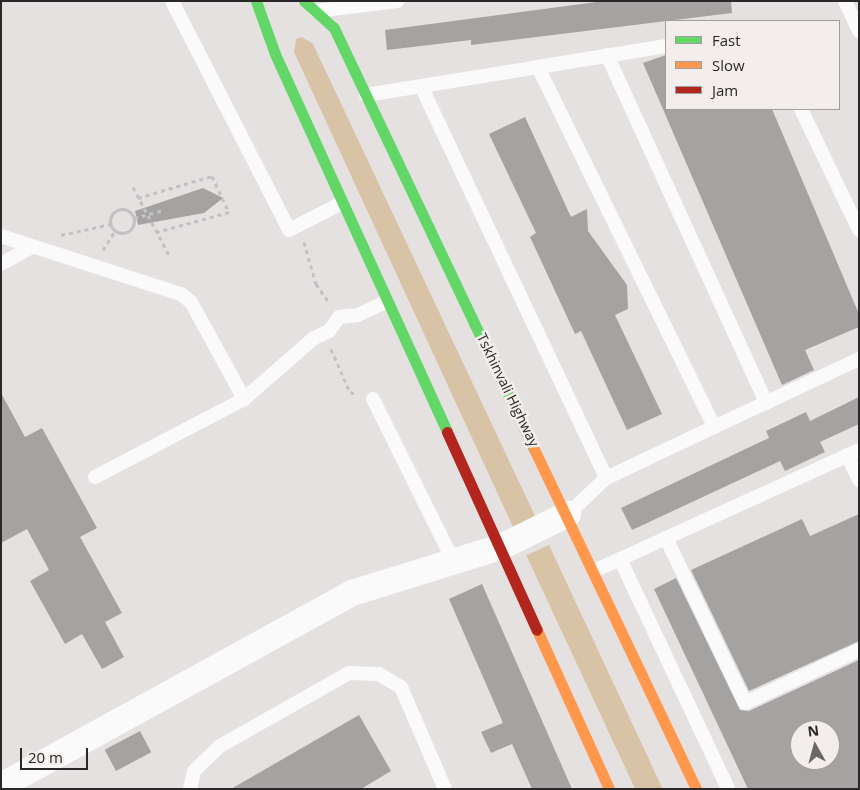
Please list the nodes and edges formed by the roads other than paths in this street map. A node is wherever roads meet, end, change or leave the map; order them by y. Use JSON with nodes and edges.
{"nodes":[{"id":1,"x":172,"y":1,"type":"edge"},
{"id":2,"x":256,"y":1,"type":"edge"},
{"id":3,"x":304,"y":1,"type":"edge"},
{"id":4,"x":397,"y":1,"type":"edge"},
{"id":5,"x":845,"y":1,"type":"edge"},
{"id":6,"x":315,"y":12,"type":"junction"},
{"id":7,"x":859,"y":31,"type":"edge"},
{"id":8,"x":665,"y":46,"type":"edge"},
{"id":9,"x":608,"y":55,"type":"junction"},
{"id":10,"x":538,"y":67,"type":"junction"},
{"id":11,"x":421,"y":86,"type":"junction"},
{"id":12,"x":366,"y":95,"type":"junction"},
{"id":13,"x":801,"y":110,"type":"edge"},
{"id":14,"x":342,"y":203,"type":"junction"},
{"id":15,"x":859,"y":230,"type":"edge"},
{"id":16,"x":1,"y":236,"type":"edge"},
{"id":17,"x":32,"y":247,"type":"junction"},
{"id":18,"x":1,"y":264,"type":"edge"},
{"id":19,"x":386,"y":302,"type":"junction"},
{"id":20,"x":859,"y":359,"type":"edge"},
{"id":21,"x":244,"y":399,"type":"junction"},
{"id":22,"x":372,"y":399,"type":"road end"},
{"id":23,"x":766,"y":403,"type":"junction"},
{"id":24,"x":714,"y":427,"type":"junction"},
{"id":25,"x":853,"y":453,"type":"edge"},
{"id":26,"x":95,"y":477,"type":"dead end"},
{"id":27,"x":606,"y":478,"type":"junction"},
{"id":28,"x":859,"y":480,"type":"edge"},
{"id":29,"x":568,"y":514,"type":"junction"},
{"id":30,"x":666,"y":538,"type":"junction"},
{"id":31,"x":501,"y":547,"type":"junction"},
{"id":32,"x":620,"y":559,"type":"junction"},
{"id":33,"x":454,"y":562,"type":"junction"},
{"id":34,"x":596,"y":570,"type":"junction"},
{"id":35,"x":859,"y":650,"type":"edge"},
{"id":36,"x":1,"y":786,"type":"edge"},
{"id":37,"x":190,"y":789,"type":"edge"},
{"id":38,"x":445,"y":789,"type":"edge"},
{"id":39,"x":609,"y":789,"type":"edge"},
{"id":40,"x":696,"y":789,"type":"edge"},
{"id":41,"x":728,"y":789,"type":"edge"}],
"edges":[{"from":1,"to":14,"type":"lane"},
{"from":2,"to":14,"type":"main road"},
{"from":3,"to":6,"type":"main road","name":"Tskhinvali Highway"},
{"from":4,"to":6,"type":"lane"},
{"from":5,"to":7,"type":"lane"},
{"from":6,"to":12,"type":"main road","name":"Tskhinvali Highway"},
{"from":8,"to":9,"type":"lane"},
{"from":9,"to":10,"type":"lane"},
{"from":9,"to":23,"type":"lane"},
{"from":10,"to":11,"type":"lane"},
{"from":10,"to":24,"type":"lane"},
{"from":11,"to":12,"type":"lane"},
{"from":11,"to":27,"type":"lane"},
{"from":12,"to":29,"type":"main road","name":"Tskhinvali Highway"},
{"from":13,"to":15,"type":"lane"},
{"from":14,"to":19,"type":"main road"},
{"from":16,"to":17,"type":"lane"},
{"from":17,"to":18,"type":"lane"},
{"from":17,"to":21,"type":"lane"},
{"from":19,"to":21,"type":"lane"},
{"from":19,"to":31,"type":"main road"},
{"from":20,"to":23,"type":"lane"},
{"from":21,"to":26,"type":"lane"},
{"from":22,"to":33,"type":"lane"},
{"from":23,"to":24,"type":"lane"},
{"from":24,"to":27,"type":"lane"},
{"from":25,"to":28,"type":"lane"},
{"from":25,"to":30,"type":"lane"},
{"from":27,"to":29,"type":"lane"},
{"from":29,"to":31,"type":"street"},
{"from":29,"to":34,"type":"main road","name":"Tskhinvali Highway"},
{"from":30,"to":32,"type":"lane"},
{"from":30,"to":35,"type":"lane"},
{"from":31,"to":33,"type":"street"},
{"from":31,"to":39,"type":"main road"},
{"from":32,"to":34,"type":"lane"},
{"from":32,"to":41,"type":"lane"},
{"from":33,"to":36,"type":"street"},
{"from":34,"to":40,"type":"main road","name":"Tskhinvali Highway"},
{"from":37,"to":38,"type":"lane"}]}
